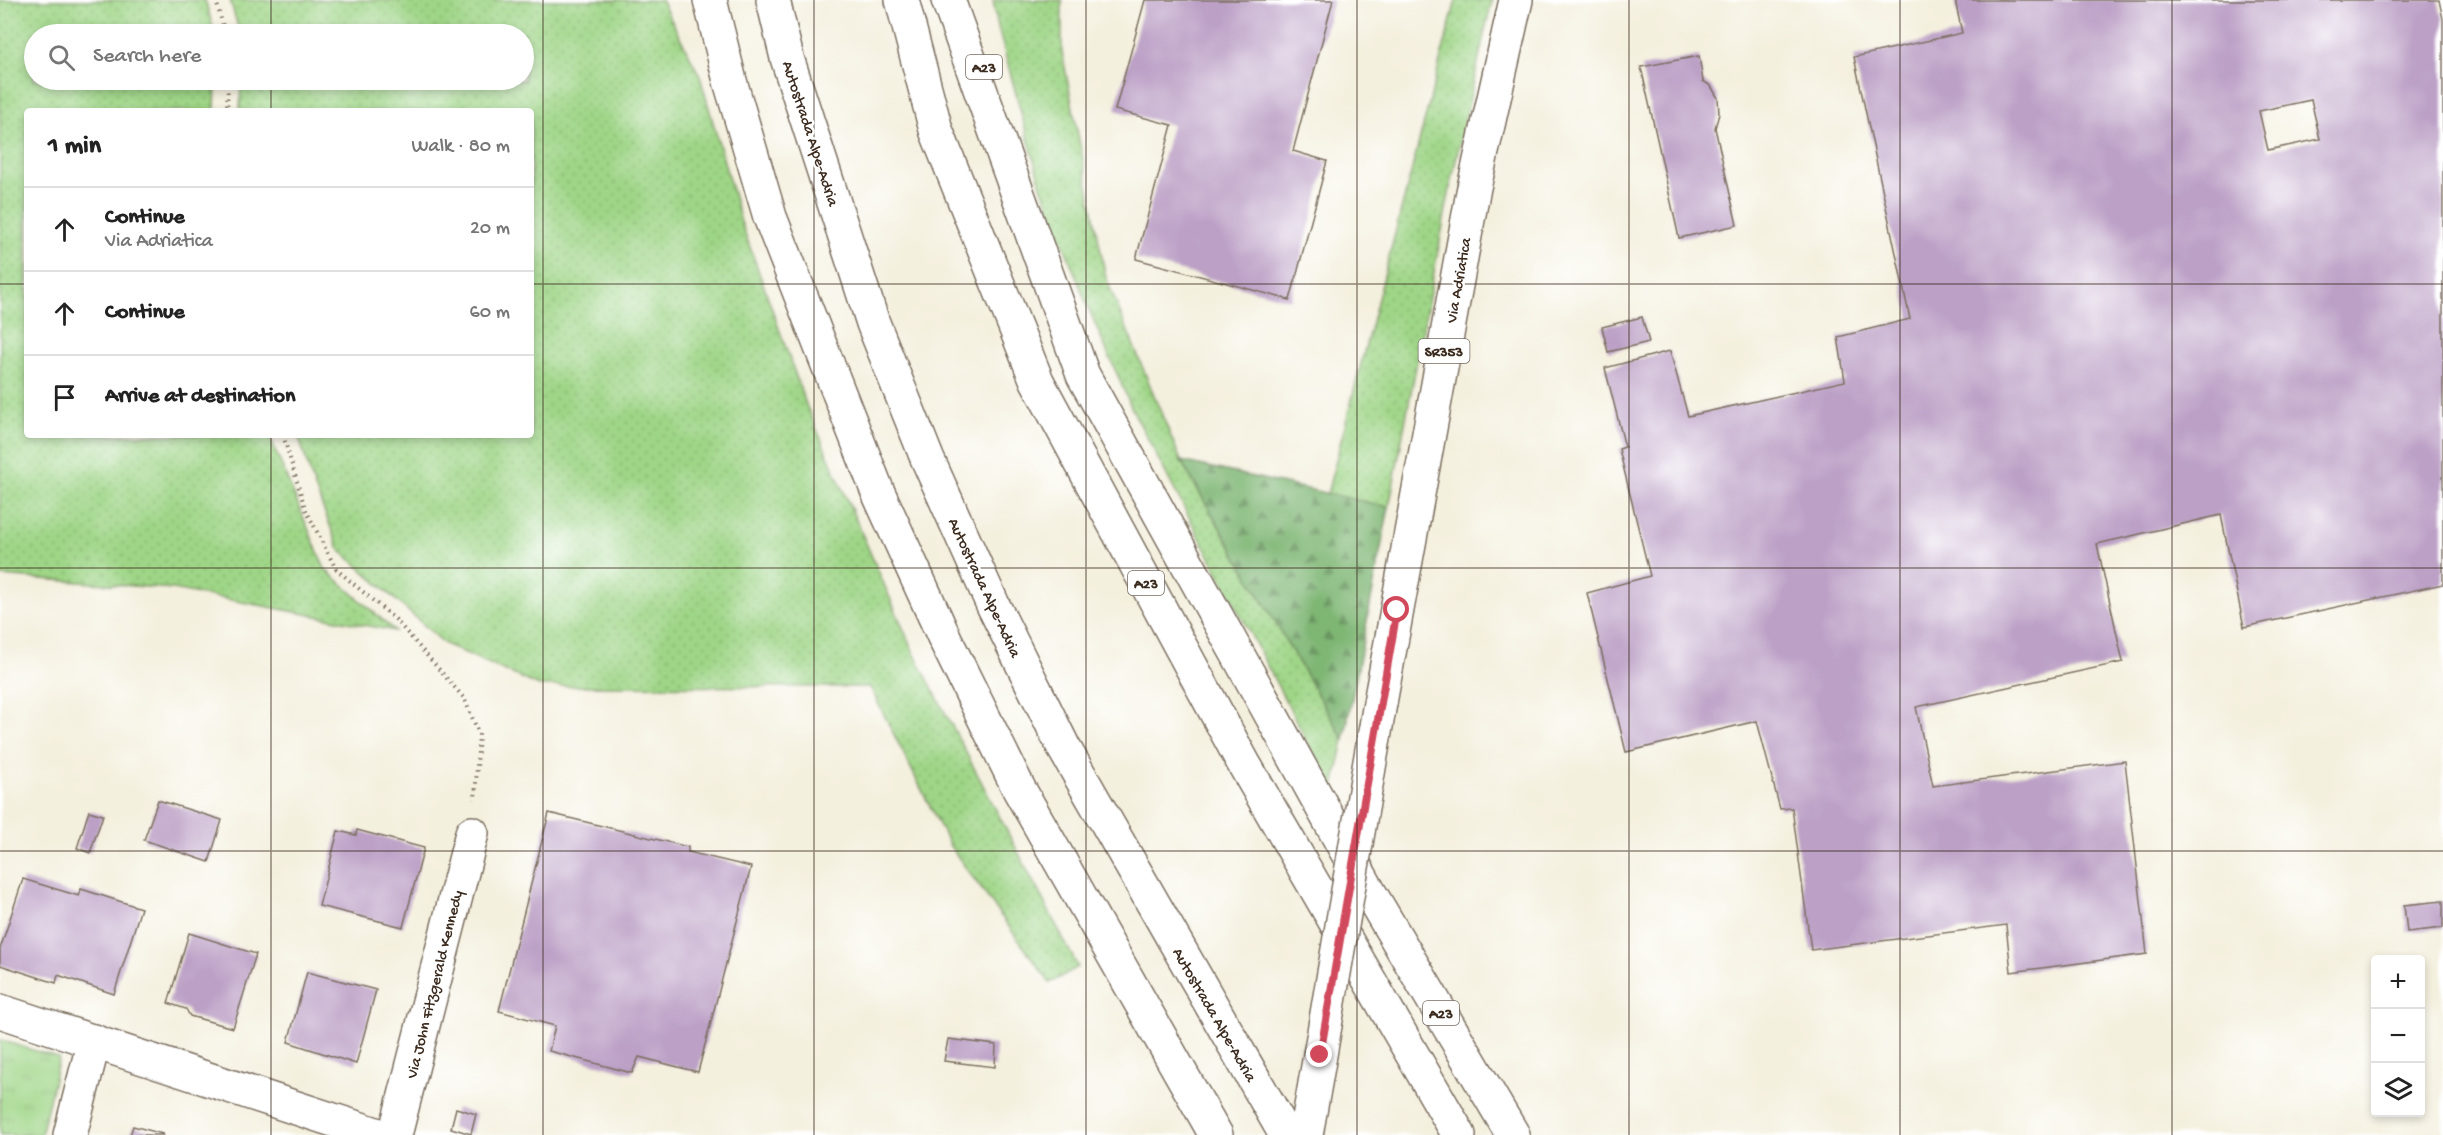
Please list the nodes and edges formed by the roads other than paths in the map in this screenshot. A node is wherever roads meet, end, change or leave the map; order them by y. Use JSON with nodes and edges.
{"nodes":[{"id":1,"x":710,"y":0,"type":"edge"},
{"id":2,"x":773,"y":0,"type":"edge"},
{"id":3,"x":902,"y":0,"type":"edge"},
{"id":4,"x":948,"y":0,"type":"edge"},
{"id":5,"x":973,"y":0,"type":"edge"},
{"id":6,"x":1516,"y":0,"type":"edge"},
{"id":7,"x":994,"y":134,"type":"junction"},
{"id":8,"x":472,"y":834,"type":"road end"},
{"id":9,"x":0,"y":1011,"type":"edge"},
{"id":10,"x":94,"y":1041,"type":"junction"},
{"id":11,"x":70,"y":1135,"type":"edge"},
{"id":12,"x":380,"y":1135,"type":"edge"},
{"id":13,"x":395,"y":1135,"type":"edge"},
{"id":14,"x":1216,"y":1135,"type":"edge"},
{"id":15,"x":1286,"y":1135,"type":"edge"},
{"id":16,"x":1306,"y":1135,"type":"edge"},
{"id":17,"x":1459,"y":1135,"type":"edge"},
{"id":18,"x":1513,"y":1135,"type":"edge"}],
"edges":[{"from":1,"to":14,"type":"main road"},
{"from":2,"to":15,"type":"main road","name":"Autostrada Alpe-Adria"},
{"from":3,"to":17,"type":"main road","number":"A23"},
{"from":4,"to":7,"type":"main road","number":"A23"},
{"from":5,"to":7,"type":"main road","number":"A23"},
{"from":6,"to":16,"type":"main road","name":"Via Adriatica","number":"SR353","bridge":true},
{"from":7,"to":18,"type":"main road","number":"A23"},
{"from":8,"to":13,"type":"main road","name":"Via John Fitzgerald Kennedy"},
{"from":9,"to":10,"type":"main road"},
{"from":10,"to":11,"type":"main road"},
{"from":10,"to":12,"type":"main road"}]}
